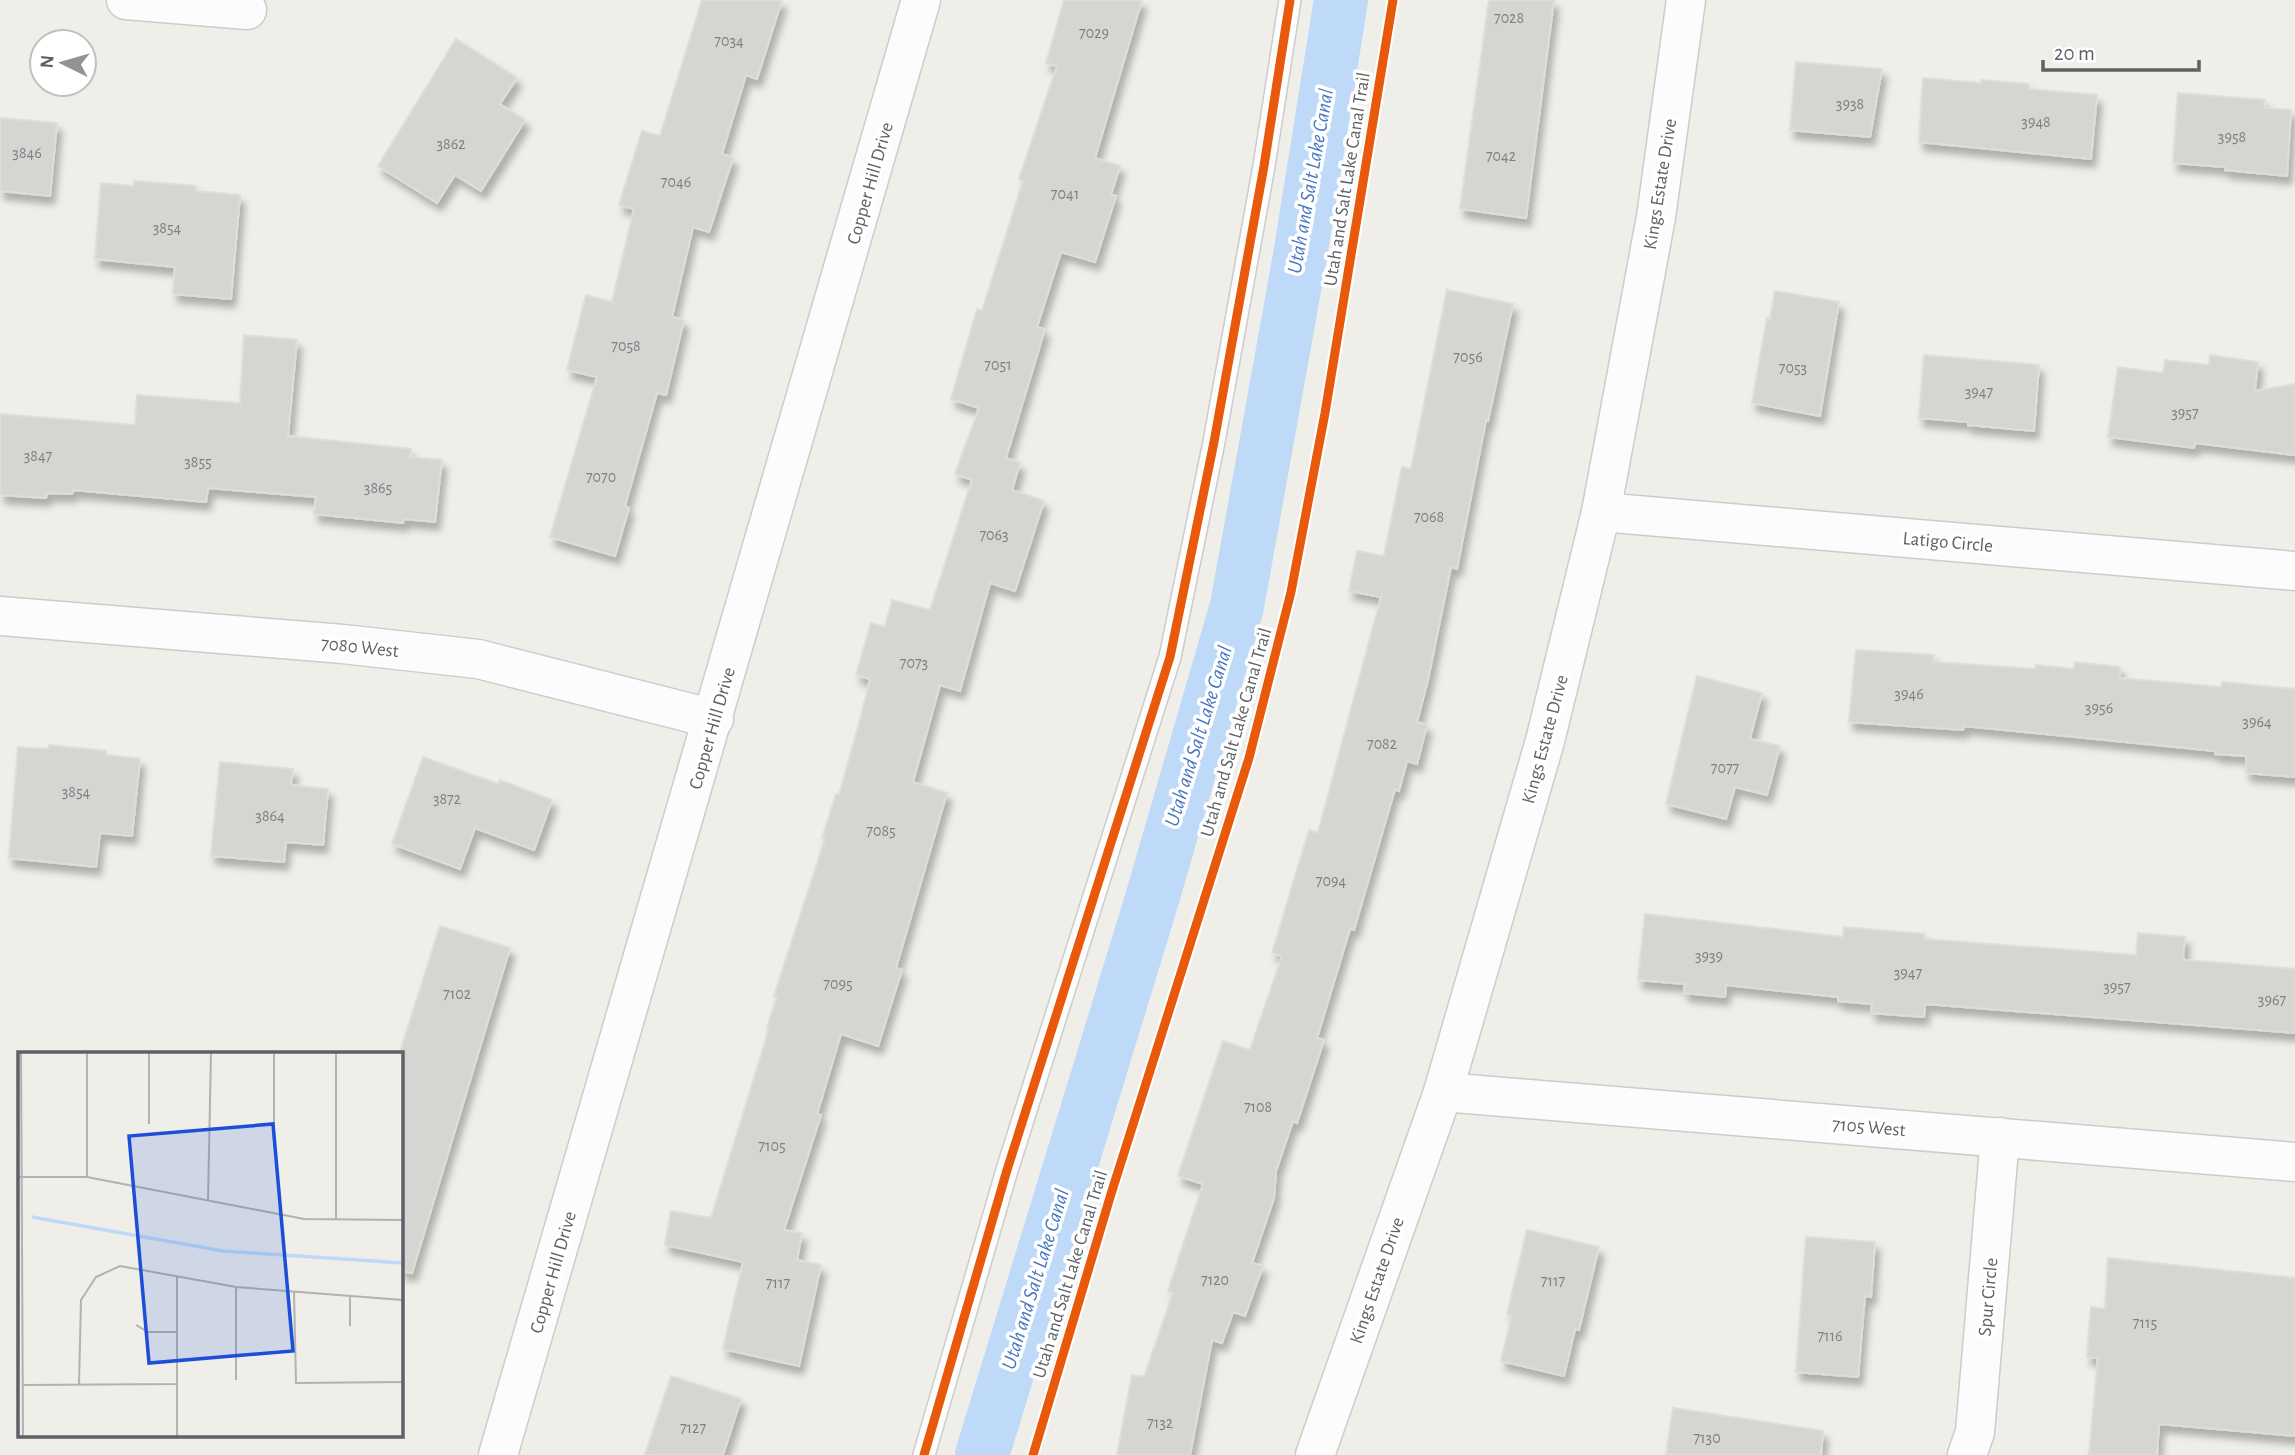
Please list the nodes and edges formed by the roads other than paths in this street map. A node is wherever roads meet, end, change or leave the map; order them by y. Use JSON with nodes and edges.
{"nodes":[{"id":1,"x":126,"y":0,"type":"edge"},
{"id":2,"x":921,"y":0,"type":"edge"},
{"id":3,"x":1290,"y":0,"type":"edge"},
{"id":4,"x":1686,"y":0,"type":"edge"},
{"id":5,"x":247,"y":10,"type":"dead end"},
{"id":6,"x":1601,"y":512,"type":"junction"},
{"id":7,"x":2295,"y":570,"type":"edge"},
{"id":8,"x":0,"y":616,"type":"edge"},
{"id":9,"x":713,"y":719,"type":"junction"},
{"id":10,"x":1443,"y":1091,"type":"junction"},
{"id":11,"x":2000,"y":1137,"type":"junction"},
{"id":12,"x":2295,"y":1162,"type":"edge"},
{"id":13,"x":498,"y":1455,"type":"edge"},
{"id":14,"x":924,"y":1455,"type":"edge"},
{"id":15,"x":1315,"y":1455,"type":"edge"},
{"id":16,"x":1967,"y":1455,"type":"edge"}],
"edges":[{"from":1,"to":5,"type":"street"},
{"from":2,"to":9,"type":"street","name":"Copper Hill Drive"},
{"from":3,"to":14,"type":"lane"},
{"from":4,"to":6,"type":"street","name":"Kings Estate Drive"},
{"from":6,"to":7,"type":"street","name":"Latigo Circle"},
{"from":6,"to":10,"type":"street","name":"Kings Estate Drive"},
{"from":8,"to":9,"type":"street","name":"7080 West"},
{"from":9,"to":13,"type":"street","name":"Copper Hill Drive"},
{"from":10,"to":11,"type":"street","name":"7105 West"},
{"from":10,"to":15,"type":"street","name":"Kings Estate Drive"},
{"from":11,"to":12,"type":"street","name":"7105 West"},
{"from":11,"to":16,"type":"street","name":"Spur Circle"}]}
